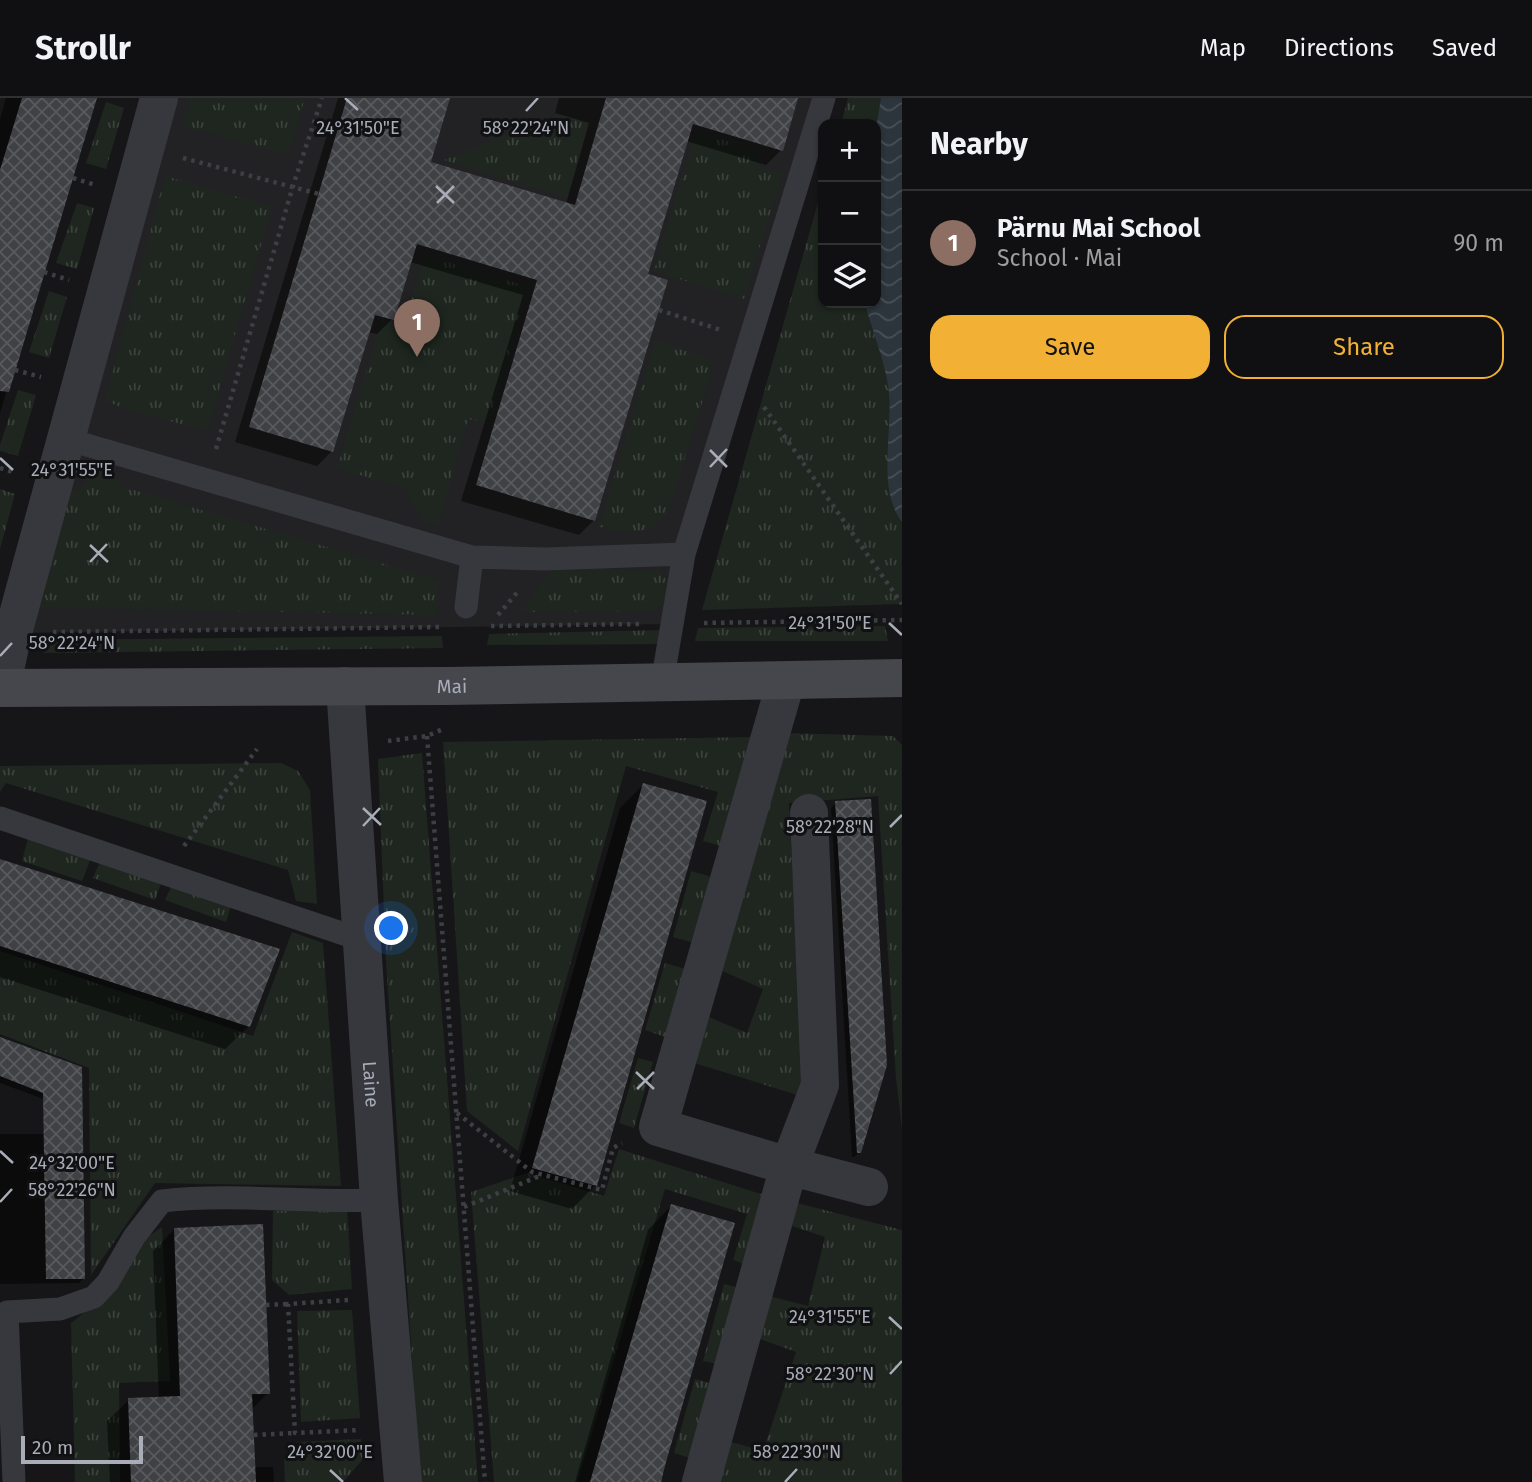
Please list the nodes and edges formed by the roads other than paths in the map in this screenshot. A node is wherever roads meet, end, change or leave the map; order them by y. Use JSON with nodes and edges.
{"nodes":[{"id":1,"x":159,"y":98,"type":"edge"},
{"id":2,"x":824,"y":98,"type":"edge"},
{"id":3,"x":65,"y":439,"type":"junction"},
{"id":4,"x":684,"y":554,"type":"junction"},
{"id":5,"x":472,"y":557,"type":"junction"},
{"id":6,"x":466,"y":607,"type":"dead end"},
{"id":7,"x":902,"y":678,"type":"edge"},
{"id":8,"x":786,"y":681,"type":"junction"},
{"id":9,"x":662,"y":683,"type":"junction"},
{"id":10,"x":345,"y":686,"type":"junction"},
{"id":11,"x":1,"y":688,"type":"edge"},
{"id":12,"x":808,"y":813,"type":"dead end"},
{"id":13,"x":0,"y":818,"type":"edge"},
{"id":14,"x":362,"y":940,"type":"junction"},
{"id":15,"x":789,"y":1166,"type":"junction"},
{"id":16,"x":869,"y":1187,"type":"dead end"},
{"id":17,"x":379,"y":1200,"type":"junction"},
{"id":18,"x":14,"y":1482,"type":"edge"},
{"id":19,"x":403,"y":1482,"type":"edge"},
{"id":20,"x":701,"y":1482,"type":"edge"}],
"edges":[{"from":1,"to":3,"type":"street"},
{"from":2,"to":4,"type":"lane"},
{"from":3,"to":5,"type":"lane"},
{"from":3,"to":11,"type":"street"},
{"from":4,"to":5,"type":"lane"},
{"from":4,"to":9,"type":"lane"},
{"from":5,"to":6,"type":"lane"},
{"from":7,"to":8,"type":"street","name":"Mai"},
{"from":8,"to":9,"type":"street","name":"Mai"},
{"from":8,"to":15,"type":"street"},
{"from":9,"to":10,"type":"street","name":"Mai"},
{"from":10,"to":11,"type":"street","name":"Mai"},
{"from":10,"to":14,"type":"street","name":"Laine"},
{"from":12,"to":15,"type":"street"},
{"from":13,"to":14,"type":"lane"},
{"from":14,"to":17,"type":"street","name":"Laine"},
{"from":15,"to":16,"type":"street"},
{"from":15,"to":20,"type":"street"},
{"from":17,"to":18,"type":"lane"},
{"from":17,"to":19,"type":"street","name":"Laine"}]}
